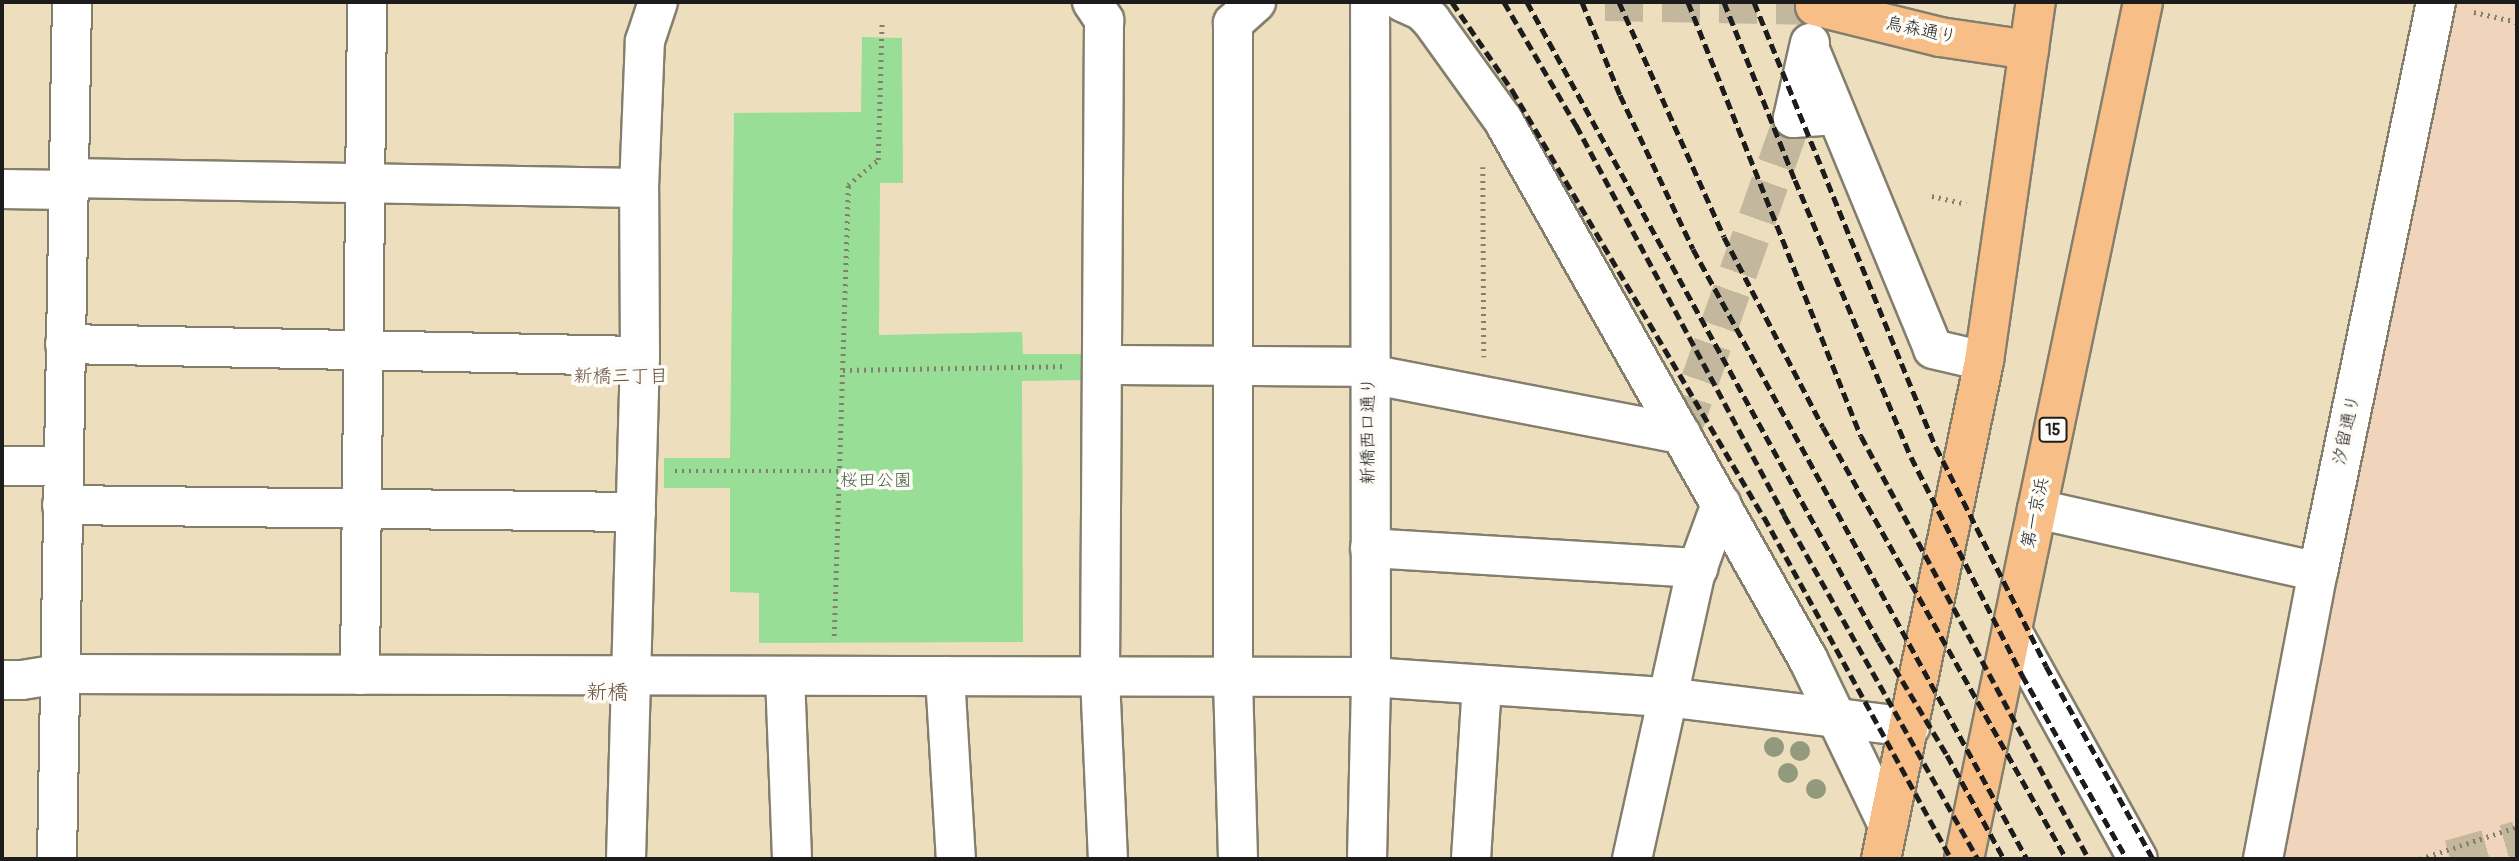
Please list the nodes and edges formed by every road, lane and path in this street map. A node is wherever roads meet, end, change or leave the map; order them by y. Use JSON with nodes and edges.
{"nodes":[{"id":1,"x":72,"y":2,"type":"edge"},
{"id":2,"x":368,"y":2,"type":"edge"},
{"id":3,"x":658,"y":2,"type":"edge"},
{"id":4,"x":1091,"y":2,"type":"edge"},
{"id":5,"x":1256,"y":2,"type":"edge"},
{"id":6,"x":1370,"y":2,"type":"edge"},
{"id":7,"x":1402,"y":2,"type":"edge"},
{"id":8,"x":2036,"y":2,"type":"edge"},
{"id":9,"x":2143,"y":2,"type":"edge"},
{"id":10,"x":1816,"y":4,"type":"edge"},
{"id":11,"x":2454,"y":7,"type":"edge"},
{"id":12,"x":882,"y":20,"type":"dead end"},
{"id":13,"x":2517,"y":22,"type":"edge"},
{"id":14,"x":1810,"y":50,"type":"junction"},
{"id":15,"x":2029,"y":50,"type":"junction"},
{"id":16,"x":1836,"y":115,"type":"junction"},
{"id":17,"x":1483,"y":163,"type":"dead end"},
{"id":18,"x":365,"y":183,"type":"junction"},
{"id":19,"x":68,"y":184,"type":"junction"},
{"id":20,"x":639,"y":188,"type":"junction"},
{"id":21,"x":2,"y":189,"type":"edge"},
{"id":22,"x":1932,"y":196,"type":"dead end"},
{"id":23,"x":1966,"y":204,"type":"dead end"},
{"id":24,"x":65,"y":344,"type":"junction"},
{"id":25,"x":363,"y":351,"type":"junction"},
{"id":26,"x":640,"y":356,"type":"junction"},
{"id":27,"x":1983,"y":360,"type":"junction"},
{"id":28,"x":1102,"y":365,"type":"junction"},
{"id":29,"x":1234,"y":366,"type":"junction"},
{"id":30,"x":843,"y":370,"type":"junction"},
{"id":31,"x":1369,"y":370,"type":"junction"},
{"id":32,"x":1484,"y":371,"type":"dead end"},
{"id":33,"x":1681,"y":434,"type":"junction"},
{"id":34,"x":2,"y":466,"type":"edge"},
{"id":35,"x":62,"y":466,"type":"junction"},
{"id":36,"x":670,"y":471,"type":"dead end"},
{"id":37,"x":839,"y":471,"type":"junction"},
{"id":38,"x":1721,"y":504,"type":"junction"},
{"id":39,"x":62,"y":505,"type":"junction"},
{"id":40,"x":362,"y":508,"type":"junction"},
{"id":41,"x":2037,"y":509,"type":"junction"},
{"id":42,"x":636,"y":512,"type":"junction"},
{"id":43,"x":1370,"y":548,"type":"junction"},
{"id":44,"x":1698,"y":568,"type":"junction"},
{"id":45,"x":2318,"y":572,"type":"junction"},
{"id":46,"x":2012,"y":631,"type":"junction"},
{"id":47,"x":834,"y":648,"type":"dead end"},
{"id":48,"x":58,"y":674,"type":"junction"},
{"id":49,"x":360,"y":675,"type":"junction"},
{"id":50,"x":632,"y":676,"type":"junction"},
{"id":51,"x":785,"y":676,"type":"junction"},
{"id":52,"x":945,"y":677,"type":"junction"},
{"id":53,"x":1100,"y":677,"type":"junction"},
{"id":54,"x":1233,"y":677,"type":"junction"},
{"id":55,"x":1371,"y":677,"type":"junction"},
{"id":56,"x":2,"y":680,"type":"edge"},
{"id":57,"x":1482,"y":685,"type":"junction"},
{"id":58,"x":1666,"y":697,"type":"junction"},
{"id":59,"x":1837,"y":719,"type":"junction"},
{"id":60,"x":1910,"y":727,"type":"junction"},
{"id":61,"x":2517,"y":827,"type":"edge"},
{"id":62,"x":1885,"y":842,"type":"edge"},
{"id":63,"x":57,"y":859,"type":"edge"},
{"id":64,"x":626,"y":859,"type":"edge"},
{"id":65,"x":792,"y":859,"type":"edge"},
{"id":66,"x":956,"y":859,"type":"edge"},
{"id":67,"x":1108,"y":859,"type":"edge"},
{"id":68,"x":1238,"y":859,"type":"edge"},
{"id":69,"x":1367,"y":859,"type":"edge"},
{"id":70,"x":1471,"y":859,"type":"edge"},
{"id":71,"x":1632,"y":859,"type":"edge"},
{"id":72,"x":1964,"y":859,"type":"edge"},
{"id":73,"x":2138,"y":859,"type":"edge"},
{"id":74,"x":2263,"y":859,"type":"edge"},
{"id":75,"x":2420,"y":859,"type":"edge"}],
"edges":[{"from":1,"to":19,"type":"street"},
{"from":2,"to":18,"type":"street"},
{"from":3,"to":20,"type":"street"},
{"from":4,"to":28,"type":"street"},
{"from":5,"to":29,"type":"street"},
{"from":6,"to":31,"type":"street","name":"新橋西口通り"},
{"from":7,"to":33,"type":"street"},
{"from":8,"to":15,"type":"main road"},
{"from":9,"to":41,"type":"main road","name":"第一京浜","number":"15"},
{"from":10,"to":14,"type":"street"},
{"from":10,"to":15,"type":"main road","name":"烏森通り"},
{"from":11,"to":13,"type":"path"},
{"from":11,"to":45,"type":"street","name":"汐留通り"},
{"from":12,"to":30,"type":"path"},
{"from":14,"to":16,"type":"street"},
{"from":14,"to":16,"type":"street"},
{"from":15,"to":27,"type":"main road"},
{"from":16,"to":27,"type":"street"},
{"from":17,"to":32,"type":"path"},
{"from":18,"to":19,"type":"street"},
{"from":18,"to":20,"type":"street"},
{"from":18,"to":25,"type":"street"},
{"from":19,"to":21,"type":"street"},
{"from":19,"to":24,"type":"street"},
{"from":20,"to":26,"type":"street"},
{"from":22,"to":23,"type":"path"},
{"from":24,"to":25,"type":"street"},
{"from":24,"to":35,"type":"street"},
{"from":25,"to":26,"type":"street"},
{"from":25,"to":40,"type":"street"},
{"from":26,"to":42,"type":"street"},
{"from":27,"to":60,"type":"main road"},
{"from":28,"to":29,"type":"street"},
{"from":28,"to":30,"type":"path"},
{"from":28,"to":53,"type":"street"},
{"from":29,"to":31,"type":"street"},
{"from":29,"to":54,"type":"street"},
{"from":30,"to":37,"type":"path"},
{"from":31,"to":33,"type":"street"},
{"from":31,"to":43,"type":"street","name":"新橋西口通り"},
{"from":33,"to":38,"type":"street"},
{"from":34,"to":35,"type":"street"},
{"from":35,"to":39,"type":"street"},
{"from":36,"to":37,"type":"path"},
{"from":37,"to":47,"type":"path"},
{"from":38,"to":44,"type":"street"},
{"from":38,"to":59,"type":"street"},
{"from":39,"to":40,"type":"street"},
{"from":39,"to":48,"type":"street"},
{"from":40,"to":42,"type":"street"},
{"from":40,"to":49,"type":"street"},
{"from":41,"to":45,"type":"street"},
{"from":41,"to":46,"type":"main road","name":"第一京浜","number":"15"},
{"from":42,"to":50,"type":"street"},
{"from":43,"to":44,"type":"street"},
{"from":43,"to":55,"type":"street","name":"新橋西口通り"},
{"from":44,"to":58,"type":"street"},
{"from":45,"to":74,"type":"street","name":"汐留通り"},
{"from":46,"to":72,"type":"main road","name":"第一京浜","number":"15"},
{"from":46,"to":73,"type":"street"},
{"from":48,"to":49,"type":"street"},
{"from":48,"to":56,"type":"street"},
{"from":48,"to":63,"type":"street"},
{"from":49,"to":50,"type":"street"},
{"from":50,"to":51,"type":"street"},
{"from":50,"to":64,"type":"street"},
{"from":51,"to":52,"type":"street"},
{"from":51,"to":65,"type":"street"},
{"from":52,"to":53,"type":"street"},
{"from":52,"to":66,"type":"street"},
{"from":53,"to":54,"type":"street"},
{"from":53,"to":67,"type":"street"},
{"from":54,"to":55,"type":"street"},
{"from":54,"to":68,"type":"street"},
{"from":55,"to":57,"type":"street"},
{"from":55,"to":69,"type":"street","name":"新橋西口通り"},
{"from":57,"to":58,"type":"street"},
{"from":57,"to":70,"type":"street"},
{"from":58,"to":59,"type":"street"},
{"from":58,"to":71,"type":"street"},
{"from":59,"to":60,"type":"street"},
{"from":59,"to":62,"type":"street"},
{"from":60,"to":62,"type":"main road"},
{"from":61,"to":75,"type":"path"}]}
